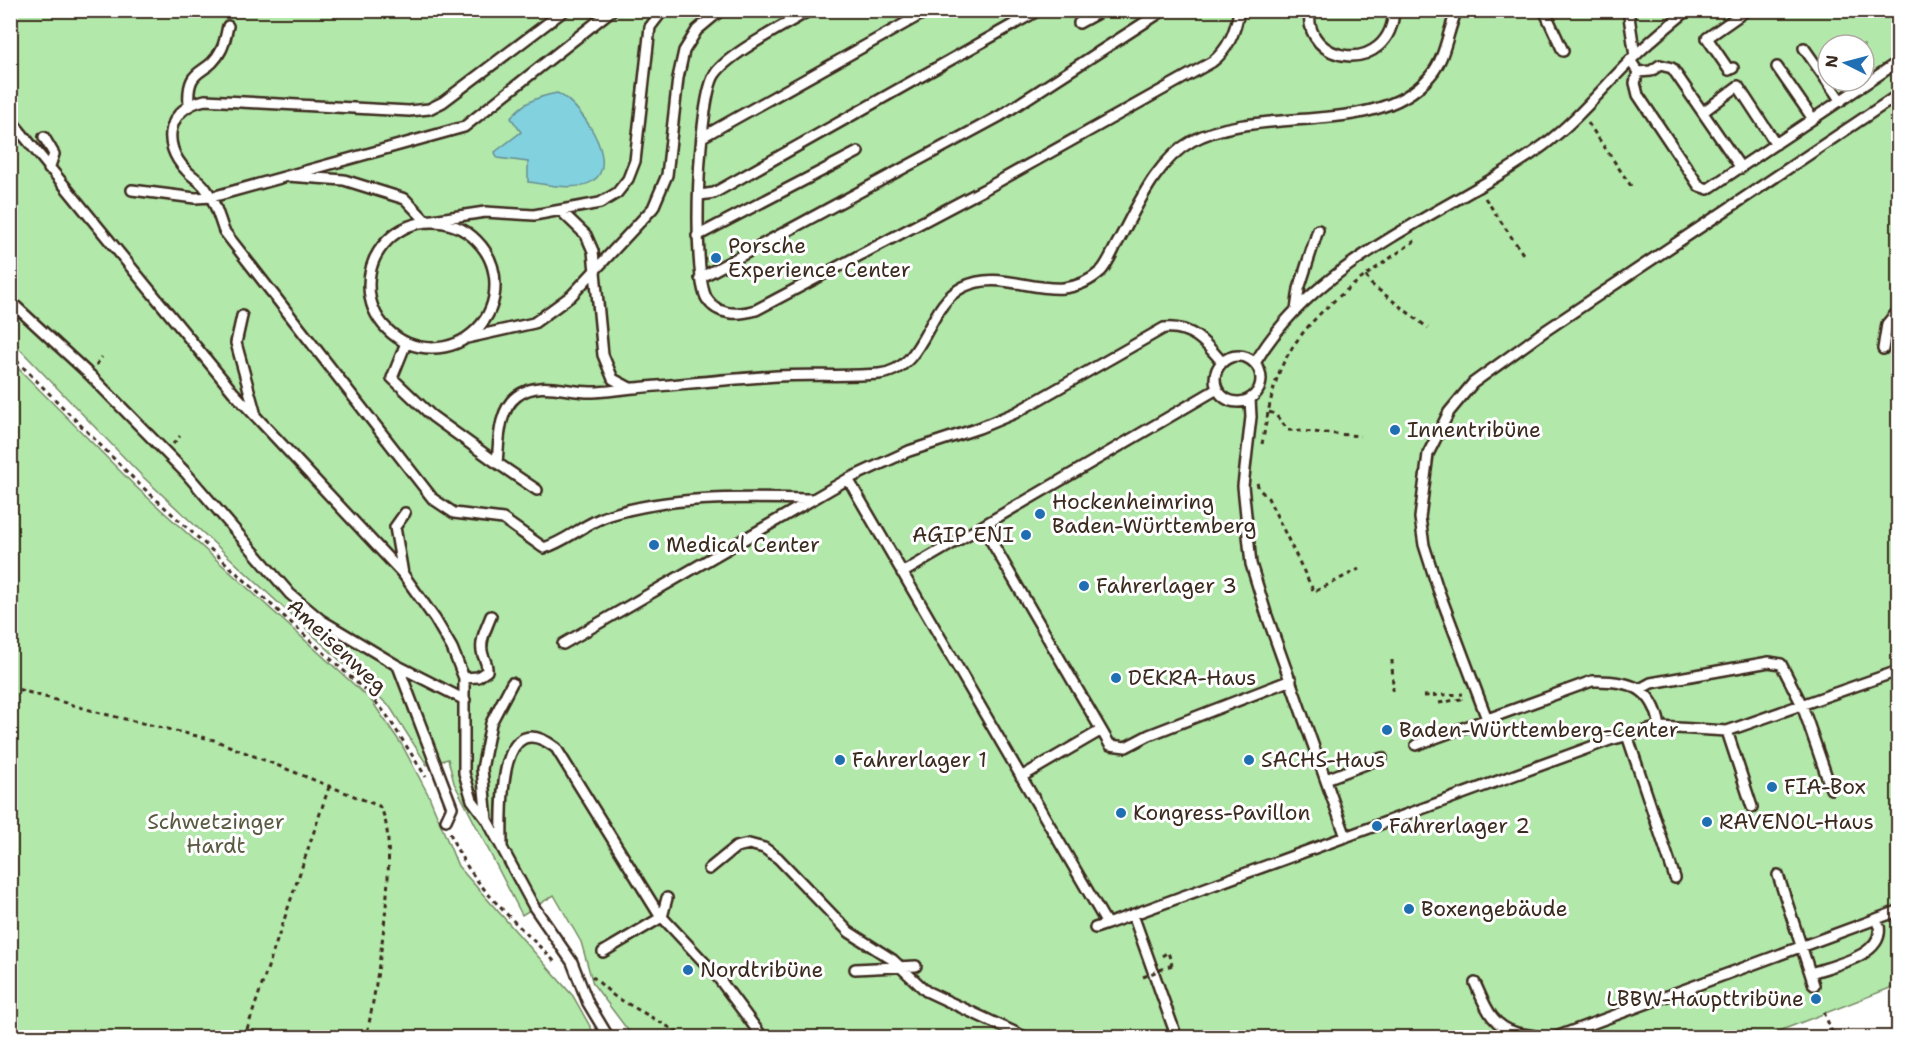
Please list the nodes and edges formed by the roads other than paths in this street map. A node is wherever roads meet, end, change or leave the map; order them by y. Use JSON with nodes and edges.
{"nodes":[{"id":1,"x":565,"y":10,"type":"edge"},
{"id":2,"x":612,"y":10,"type":"edge"},
{"id":3,"x":663,"y":10,"type":"edge"},
{"id":4,"x":721,"y":10,"type":"edge"},
{"id":5,"x":810,"y":10,"type":"edge"},
{"id":6,"x":929,"y":10,"type":"edge"},
{"id":7,"x":1039,"y":10,"type":"edge"},
{"id":8,"x":1103,"y":10,"type":"edge"},
{"id":9,"x":1164,"y":10,"type":"edge"},
{"id":10,"x":1239,"y":10,"type":"edge"},
{"id":11,"x":1310,"y":10,"type":"edge"},
{"id":12,"x":1394,"y":10,"type":"edge"},
{"id":13,"x":1457,"y":10,"type":"edge"},
{"id":14,"x":1544,"y":10,"type":"edge"},
{"id":15,"x":1628,"y":10,"type":"edge"},
{"id":16,"x":1688,"y":10,"type":"edge"},
{"id":17,"x":1747,"y":10,"type":"edge"},
{"id":18,"x":1079,"y":23,"type":"dead end"},
{"id":19,"x":228,"y":26,"type":"dead end"},
{"id":20,"x":1804,"y":48,"type":"dead end"},
{"id":21,"x":1563,"y":51,"type":"dead end"},
{"id":22,"x":1632,"y":58,"type":"junction"},
{"id":23,"x":1899,"y":62,"type":"edge"},
{"id":24,"x":1777,"y":67,"type":"dead end"},
{"id":25,"x":1733,"y":68,"type":"dead end"},
{"id":26,"x":1638,"y":72,"type":"junction"},
{"id":27,"x":1899,"y":95,"type":"edge"},
{"id":28,"x":1841,"y":101,"type":"junction"},
{"id":29,"x":189,"y":105,"type":"junction"},
{"id":30,"x":1703,"y":112,"type":"junction"},
{"id":31,"x":10,"y":119,"type":"edge"},
{"id":32,"x":1814,"y":119,"type":"junction"},
{"id":33,"x":704,"y":136,"type":"junction"},
{"id":34,"x":45,"y":137,"type":"dead end"},
{"id":35,"x":1776,"y":144,"type":"junction"},
{"id":36,"x":858,"y":152,"type":"dead end"},
{"id":37,"x":1741,"y":168,"type":"junction"},
{"id":38,"x":49,"y":169,"type":"junction"},
{"id":39,"x":287,"y":176,"type":"junction"},
{"id":40,"x":132,"y":190,"type":"dead end"},
{"id":41,"x":700,"y":195,"type":"junction"},
{"id":42,"x":212,"y":197,"type":"junction"},
{"id":43,"x":561,"y":211,"type":"junction"},
{"id":44,"x":426,"y":221,"type":"junction"},
{"id":45,"x":1318,"y":231,"type":"dead end"},
{"id":46,"x":697,"y":236,"type":"junction"},
{"id":47,"x":597,"y":269,"type":"junction"},
{"id":48,"x":700,"y":278,"type":"junction"},
{"id":49,"x":10,"y":301,"type":"edge"},
{"id":50,"x":1296,"y":310,"type":"junction"},
{"id":51,"x":1899,"y":311,"type":"edge"},
{"id":52,"x":242,"y":315,"type":"dead end"},
{"id":53,"x":467,"y":338,"type":"junction"},
{"id":54,"x":406,"y":343,"type":"junction"},
{"id":55,"x":1883,"y":349,"type":"dead end"},
{"id":56,"x":1222,"y":362,"type":"junction"},
{"id":57,"x":1255,"y":363,"type":"junction"},
{"id":58,"x":630,"y":388,"type":"junction"},
{"id":59,"x":1217,"y":389,"type":"junction"},
{"id":60,"x":1250,"y":399,"type":"junction"},
{"id":61,"x":256,"y":416,"type":"junction"},
{"id":62,"x":497,"y":463,"type":"junction"},
{"id":63,"x":848,"y":479,"type":"junction"},
{"id":64,"x":537,"y":490,"type":"dead end"},
{"id":65,"x":814,"y":499,"type":"junction"},
{"id":66,"x":405,"y":513,"type":"dead end"},
{"id":67,"x":983,"y":527,"type":"junction"},
{"id":68,"x":902,"y":573,"type":"junction"},
{"id":69,"x":403,"y":574,"type":"junction"},
{"id":70,"x":491,"y":616,"type":"dead end"},
{"id":71,"x":562,"y":644,"type":"dead end"},
{"id":72,"x":398,"y":666,"type":"junction"},
{"id":73,"x":1899,"y":671,"type":"edge"},
{"id":74,"x":464,"y":678,"type":"junction"},
{"id":75,"x":1291,"y":680,"type":"junction"},
{"id":76,"x":512,"y":683,"type":"dead end"},
{"id":77,"x":1640,"y":689,"type":"junction"},
{"id":78,"x":465,"y":700,"type":"junction"},
{"id":79,"x":1802,"y":705,"type":"junction"},
{"id":80,"x":1487,"y":719,"type":"junction"},
{"id":81,"x":1660,"y":727,"type":"junction"},
{"id":82,"x":1100,"y":731,"type":"junction"},
{"id":83,"x":1727,"y":731,"type":"junction"},
{"id":84,"x":1628,"y":735,"type":"junction"},
{"id":85,"x":1416,"y":745,"type":"dead end"},
{"id":86,"x":1382,"y":758,"type":"dead end"},
{"id":87,"x":1021,"y":777,"type":"junction"},
{"id":88,"x":1326,"y":779,"type":"junction"},
{"id":89,"x":1831,"y":789,"type":"dead end"},
{"id":90,"x":1752,"y":807,"type":"dead end"},
{"id":91,"x":446,"y":820,"type":"road end"},
{"id":92,"x":487,"y":820,"type":"junction"},
{"id":93,"x":1346,"y":837,"type":"junction"},
{"id":94,"x":502,"y":850,"type":"junction"},
{"id":95,"x":709,"y":869,"type":"dead end"},
{"id":96,"x":1778,"y":875,"type":"dead end"},
{"id":97,"x":1675,"y":878,"type":"dead end"},
{"id":98,"x":667,"y":898,"type":"dead end"},
{"id":99,"x":1899,"y":911,"type":"edge"},
{"id":100,"x":1133,"y":915,"type":"junction"},
{"id":101,"x":661,"y":917,"type":"junction"},
{"id":102,"x":1107,"y":924,"type":"junction"},
{"id":103,"x":1879,"y":926,"type":"dead end"},
{"id":104,"x":1095,"y":928,"type":"dead end"},
{"id":105,"x":1803,"y":948,"type":"junction"},
{"id":106,"x":603,"y":952,"type":"dead end"},
{"id":107,"x":916,"y":966,"type":"dead end"},
{"id":108,"x":900,"y":968,"type":"junction"},
{"id":109,"x":855,"y":969,"type":"dead end"},
{"id":110,"x":1811,"y":973,"type":"junction"},
{"id":111,"x":1475,"y":983,"type":"dead end"},
{"id":112,"x":1814,"y":985,"type":"dead end"},
{"id":113,"x":609,"y":1038,"type":"edge"},
{"id":114,"x":763,"y":1038,"type":"edge"},
{"id":115,"x":1027,"y":1038,"type":"edge"},
{"id":116,"x":1114,"y":1038,"type":"edge"},
{"id":117,"x":1135,"y":1038,"type":"edge"},
{"id":118,"x":1177,"y":1038,"type":"edge"},
{"id":119,"x":1540,"y":1038,"type":"edge"},
{"id":120,"x":1552,"y":1038,"type":"edge"}],
"edges":[{"from":1,"to":29,"type":"lane"},
{"from":2,"to":39,"type":"lane"},
{"from":3,"to":43,"type":"lane"},
{"from":4,"to":47,"type":"lane"},
{"from":5,"to":33,"type":"lane"},
{"from":6,"to":33,"type":"lane"},
{"from":7,"to":41,"type":"lane"},
{"from":8,"to":18,"type":"lane"},
{"from":9,"to":48,"type":"lane"},
{"from":10,"to":48,"type":"lane"},
{"from":11,"to":12,"type":"lane"},
{"from":13,"to":58,"type":"lane"},
{"from":14,"to":21,"type":"lane"},
{"from":15,"to":22,"type":"lane"},
{"from":16,"to":22,"type":"lane"},
{"from":17,"to":25,"type":"lane"},
{"from":19,"to":29,"type":"lane"},
{"from":20,"to":28,"type":"lane"},
{"from":22,"to":26,"type":"lane"},
{"from":22,"to":50,"type":"lane"},
{"from":23,"to":28,"type":"lane"},
{"from":24,"to":32,"type":"lane"},
{"from":26,"to":30,"type":"lane"},
{"from":26,"to":37,"type":"lane"},
{"from":27,"to":80,"type":"lane"},
{"from":28,"to":32,"type":"lane"},
{"from":29,"to":42,"type":"lane"},
{"from":30,"to":35,"type":"lane"},
{"from":30,"to":37,"type":"lane"},
{"from":31,"to":38,"type":"lane"},
{"from":32,"to":35,"type":"lane"},
{"from":33,"to":41,"type":"lane"},
{"from":34,"to":38,"type":"lane"},
{"from":35,"to":37,"type":"lane"},
{"from":36,"to":46,"type":"lane"},
{"from":38,"to":61,"type":"lane"},
{"from":39,"to":42,"type":"lane"},
{"from":39,"to":44,"type":"lane"},
{"from":40,"to":42,"type":"lane"},
{"from":41,"to":46,"type":"lane"},
{"from":42,"to":65,"type":"lane"},
{"from":43,"to":44,"type":"lane"},
{"from":43,"to":47,"type":"lane"},
{"from":44,"to":53,"type":"lane"},
{"from":44,"to":54,"type":"lane"},
{"from":45,"to":50,"type":"lane"},
{"from":46,"to":48,"type":"lane"},
{"from":47,"to":53,"type":"lane"},
{"from":47,"to":58,"type":"lane"},
{"from":49,"to":72,"type":"lane"},
{"from":50,"to":57,"type":"lane"},
{"from":51,"to":55,"type":"lane"},
{"from":52,"to":61,"type":"lane"},
{"from":53,"to":54,"type":"lane"},
{"from":54,"to":62,"type":"lane"},
{"from":56,"to":57,"type":"lane"},
{"from":56,"to":59,"type":"lane"},
{"from":56,"to":63,"type":"lane"},
{"from":57,"to":60,"type":"lane"},
{"from":58,"to":62,"type":"lane"},
{"from":59,"to":60,"type":"lane"},
{"from":59,"to":67,"type":"lane"},
{"from":60,"to":75,"type":"lane"},
{"from":61,"to":69,"type":"lane"},
{"from":62,"to":64,"type":"lane"},
{"from":63,"to":65,"type":"lane"},
{"from":63,"to":68,"type":"lane"},
{"from":65,"to":71,"type":"lane"},
{"from":66,"to":69,"type":"lane"},
{"from":67,"to":68,"type":"lane"},
{"from":67,"to":82,"type":"lane"},
{"from":68,"to":87,"type":"lane"},
{"from":69,"to":74,"type":"lane"},
{"from":70,"to":74,"type":"lane"},
{"from":72,"to":78,"type":"lane"},
{"from":72,"to":91,"type":"lane"},
{"from":73,"to":79,"type":"lane"},
{"from":74,"to":78,"type":"lane"},
{"from":75,"to":82,"type":"lane"},
{"from":75,"to":88,"type":"lane"},
{"from":76,"to":92,"type":"lane"},
{"from":77,"to":79,"type":"lane"},
{"from":77,"to":80,"type":"lane"},
{"from":77,"to":81,"type":"lane"},
{"from":78,"to":92,"type":"lane"},
{"from":79,"to":83,"type":"lane"},
{"from":79,"to":89,"type":"lane"},
{"from":80,"to":85,"type":"lane"},
{"from":81,"to":83,"type":"lane"},
{"from":81,"to":84,"type":"lane"},
{"from":82,"to":87,"type":"lane"},
{"from":83,"to":90,"type":"lane"},
{"from":84,"to":93,"type":"lane"},
{"from":84,"to":97,"type":"lane"},
{"from":86,"to":88,"type":"lane"},
{"from":87,"to":102,"type":"lane"},
{"from":88,"to":93,"type":"lane"},
{"from":92,"to":94,"type":"lane"},
{"from":93,"to":100,"type":"lane"},
{"from":94,"to":101,"type":"lane"},
{"from":94,"to":113,"type":"lane"},
{"from":95,"to":108,"type":"lane"},
{"from":96,"to":105,"type":"lane"},
{"from":98,"to":101,"type":"lane"},
{"from":99,"to":105,"type":"lane"},
{"from":100,"to":102,"type":"lane"},
{"from":100,"to":118,"type":"lane"},
{"from":101,"to":106,"type":"lane"},
{"from":101,"to":114,"type":"lane"},
{"from":102,"to":104,"type":"lane"},
{"from":103,"to":110,"type":"lane"},
{"from":105,"to":110,"type":"lane"},
{"from":105,"to":120,"type":"lane"},
{"from":107,"to":108,"type":"lane"},
{"from":108,"to":109,"type":"lane"},
{"from":108,"to":115,"type":"lane"},
{"from":110,"to":112,"type":"lane"},
{"from":111,"to":119,"type":"lane"},
{"from":116,"to":117,"type":"lane"}]}
